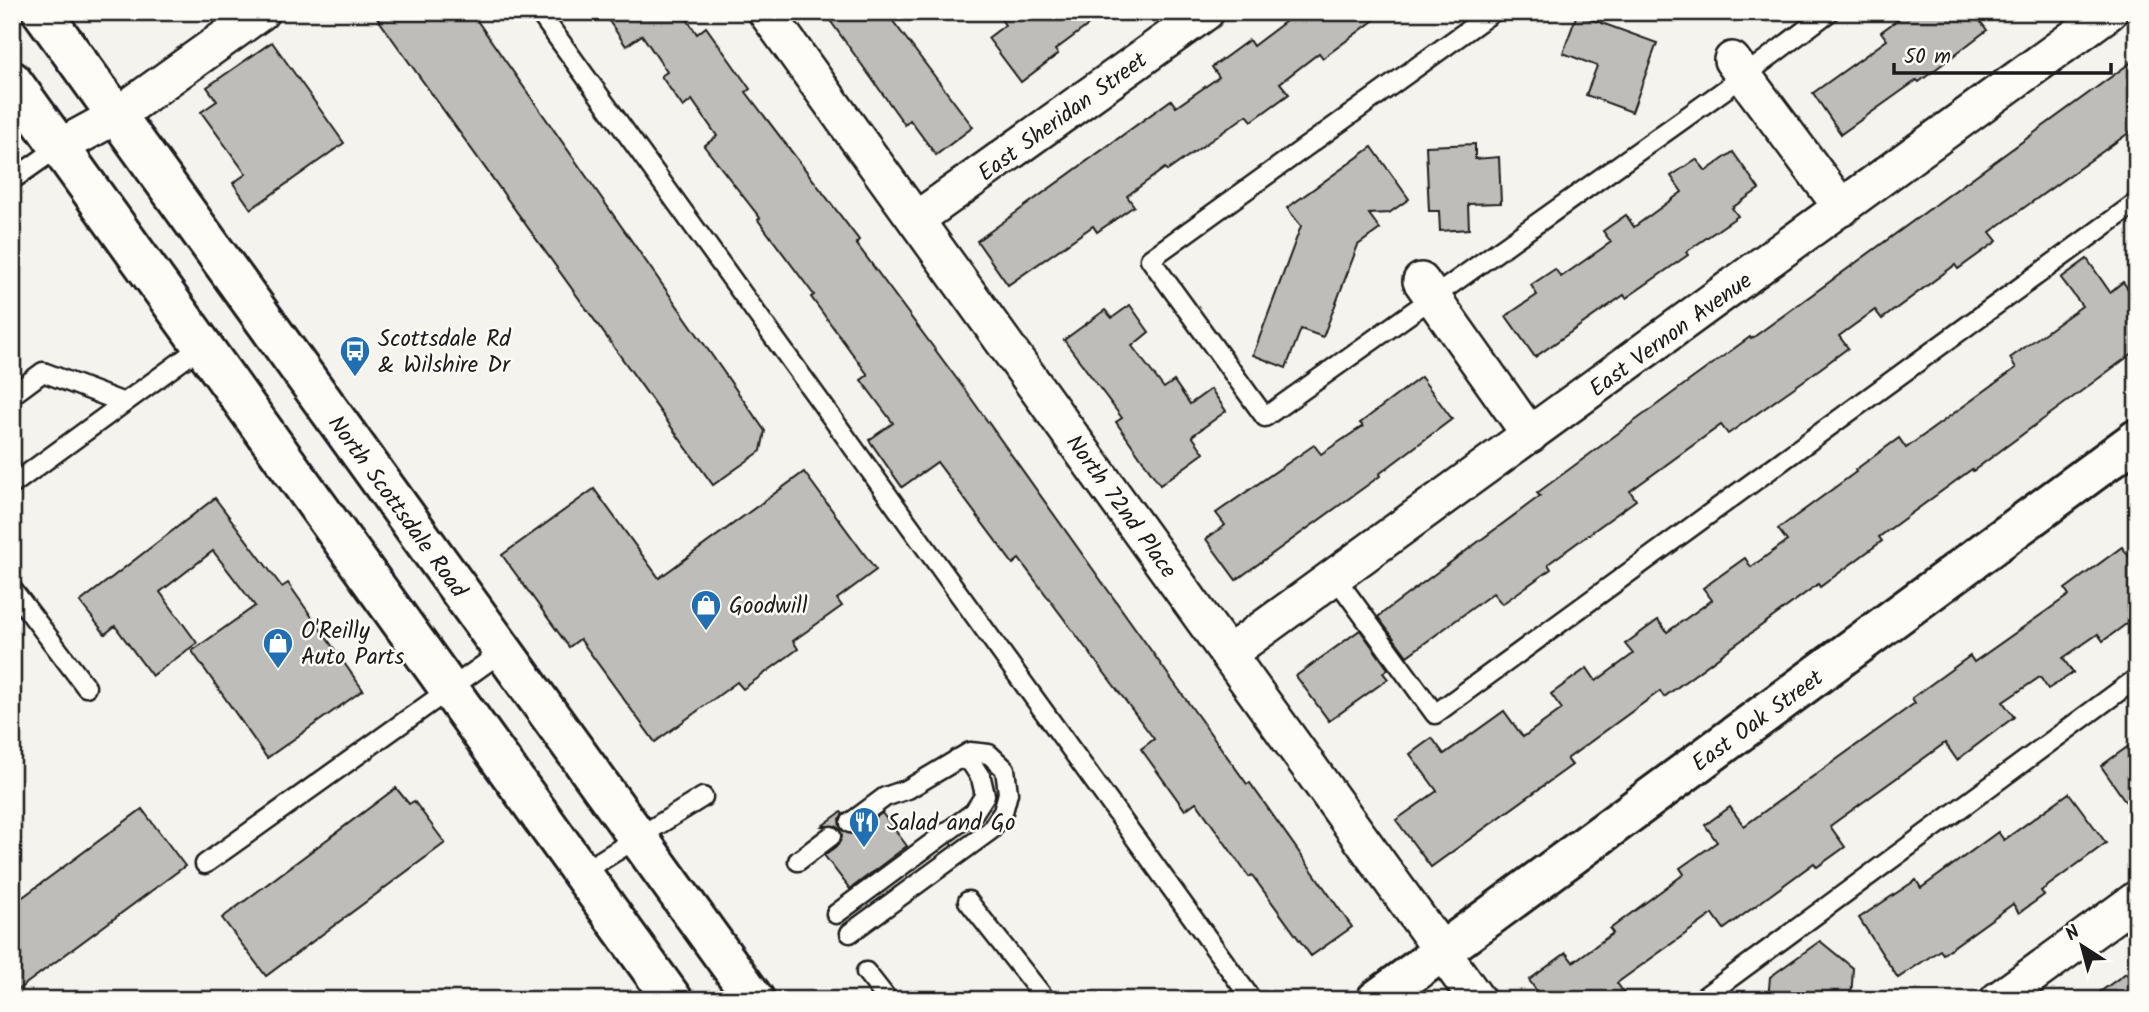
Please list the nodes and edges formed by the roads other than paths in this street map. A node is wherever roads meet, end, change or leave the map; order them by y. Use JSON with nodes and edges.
{"nodes":[{"id":1,"x":42,"y":12,"type":"edge"},
{"id":2,"x":261,"y":12,"type":"edge"},
{"id":3,"x":539,"y":12,"type":"edge"},
{"id":4,"x":766,"y":12,"type":"edge"},
{"id":5,"x":1206,"y":12,"type":"edge"},
{"id":6,"x":1493,"y":12,"type":"edge"},
{"id":7,"x":1829,"y":12,"type":"edge"},
{"id":8,"x":2109,"y":12,"type":"edge"},
{"id":9,"x":1738,"y":68,"type":"junction"},
{"id":10,"x":12,"y":81,"type":"edge"},
{"id":11,"x":116,"y":116,"type":"junction"},
{"id":12,"x":60,"y":147,"type":"junction"},
{"id":13,"x":12,"y":180,"type":"edge"},
{"id":14,"x":2137,"y":202,"type":"edge"},
{"id":15,"x":1842,"y":208,"type":"junction"},
{"id":16,"x":917,"y":219,"type":"junction"},
{"id":17,"x":1427,"y":289,"type":"junction"},
{"id":18,"x":202,"y":346,"type":"junction"},
{"id":19,"x":12,"y":395,"type":"edge"},
{"id":20,"x":124,"y":403,"type":"junction"},
{"id":21,"x":1531,"y":435,"type":"junction"},
{"id":22,"x":2137,"y":439,"type":"edge"},
{"id":23,"x":12,"y":485,"type":"edge"},
{"id":24,"x":1335,"y":577,"type":"junction"},
{"id":25,"x":12,"y":590,"type":"edge"},
{"id":26,"x":503,"y":651,"type":"junction"},
{"id":27,"x":1228,"y":654,"type":"junction"},
{"id":28,"x":2137,"y":678,"type":"edge"},
{"id":29,"x":86,"y":687,"type":"dead end"},
{"id":30,"x":450,"y":690,"type":"junction"},
{"id":31,"x":957,"y":759,"type":"junction"},
{"id":32,"x":703,"y":797,"type":"dead end"},
{"id":33,"x":850,"y":823,"type":"dead end"},
{"id":34,"x":831,"y":836,"type":"dead end"},
{"id":35,"x":637,"y":837,"type":"junction"},
{"id":36,"x":798,"y":861,"type":"dead end"},
{"id":37,"x":205,"y":864,"type":"dead end"},
{"id":38,"x":581,"y":873,"type":"junction"},
{"id":39,"x":2137,"y":899,"type":"edge"},
{"id":40,"x":968,"y":901,"type":"dead end"},
{"id":41,"x":836,"y":914,"type":"dead end"},
{"id":42,"x":849,"y":933,"type":"dead end"},
{"id":43,"x":1443,"y":951,"type":"junction"},
{"id":44,"x":866,"y":972,"type":"dead end"},
{"id":45,"x":673,"y":1000,"type":"edge"},
{"id":46,"x":755,"y":1000,"type":"edge"},
{"id":47,"x":888,"y":1000,"type":"edge"},
{"id":48,"x":1046,"y":1000,"type":"edge"},
{"id":49,"x":1252,"y":1000,"type":"edge"},
{"id":50,"x":1376,"y":1000,"type":"edge"},
{"id":51,"x":1477,"y":1000,"type":"edge"},
{"id":52,"x":1700,"y":1000,"type":"edge"},
{"id":53,"x":1998,"y":1000,"type":"edge"}],
"edges":[{"from":1,"to":11,"type":"main road","name":"North Scottsdale Road"},
{"from":2,"to":11,"type":"street"},
{"from":3,"to":49,"type":"lane"},
{"from":4,"to":16,"type":"street","name":"North 72nd Place"},
{"from":5,"to":16,"type":"street","name":"East Sheridan Street"},
{"from":6,"to":17,"type":"lane"},
{"from":7,"to":9,"type":"lane"},
{"from":8,"to":15,"type":"street","name":"East Vernon Avenue"},
{"from":9,"to":15,"type":"street"},
{"from":9,"to":17,"type":"lane"},
{"from":10,"to":12,"type":"main road"},
{"from":11,"to":12,"type":"street"},
{"from":11,"to":26,"type":"main road","name":"North Scottsdale Road"},
{"from":12,"to":13,"type":"lane"},
{"from":12,"to":18,"type":"main road"},
{"from":14,"to":24,"type":"lane"},
{"from":15,"to":21,"type":"street","name":"East Vernon Avenue"},
{"from":16,"to":27,"type":"street","name":"North 72nd Place"},
{"from":17,"to":21,"type":"street"},
{"from":18,"to":20,"type":"lane"},
{"from":18,"to":30,"type":"main road"},
{"from":19,"to":20,"type":"lane"},
{"from":20,"to":23,"type":"lane"},
{"from":21,"to":24,"type":"street","name":"East Vernon Avenue"},
{"from":22,"to":43,"type":"main road","name":"East Oak Street"},
{"from":24,"to":27,"type":"street","name":"East Vernon Avenue"},
{"from":25,"to":29,"type":"lane"},
{"from":26,"to":30,"type":"lane"},
{"from":26,"to":35,"type":"main road","name":"North Scottsdale Road"},
{"from":27,"to":43,"type":"street","name":"North 72nd Place"},
{"from":28,"to":52,"type":"lane"},
{"from":30,"to":37,"type":"lane"},
{"from":30,"to":38,"type":"main road"},
{"from":31,"to":33,"type":"lane"},
{"from":31,"to":41,"type":"lane"},
{"from":31,"to":42,"type":"lane"},
{"from":32,"to":35,"type":"lane"},
{"from":34,"to":36,"type":"lane"},
{"from":35,"to":38,"type":"lane"},
{"from":35,"to":46,"type":"main road","name":"North Scottsdale Road"},
{"from":38,"to":45,"type":"main road"},
{"from":39,"to":53,"type":"street"},
{"from":40,"to":48,"type":"lane"},
{"from":43,"to":50,"type":"main road","name":"East Oak Street"},
{"from":43,"to":51,"type":"street","name":"North 72nd Place"},
{"from":44,"to":47,"type":"lane"}]}
